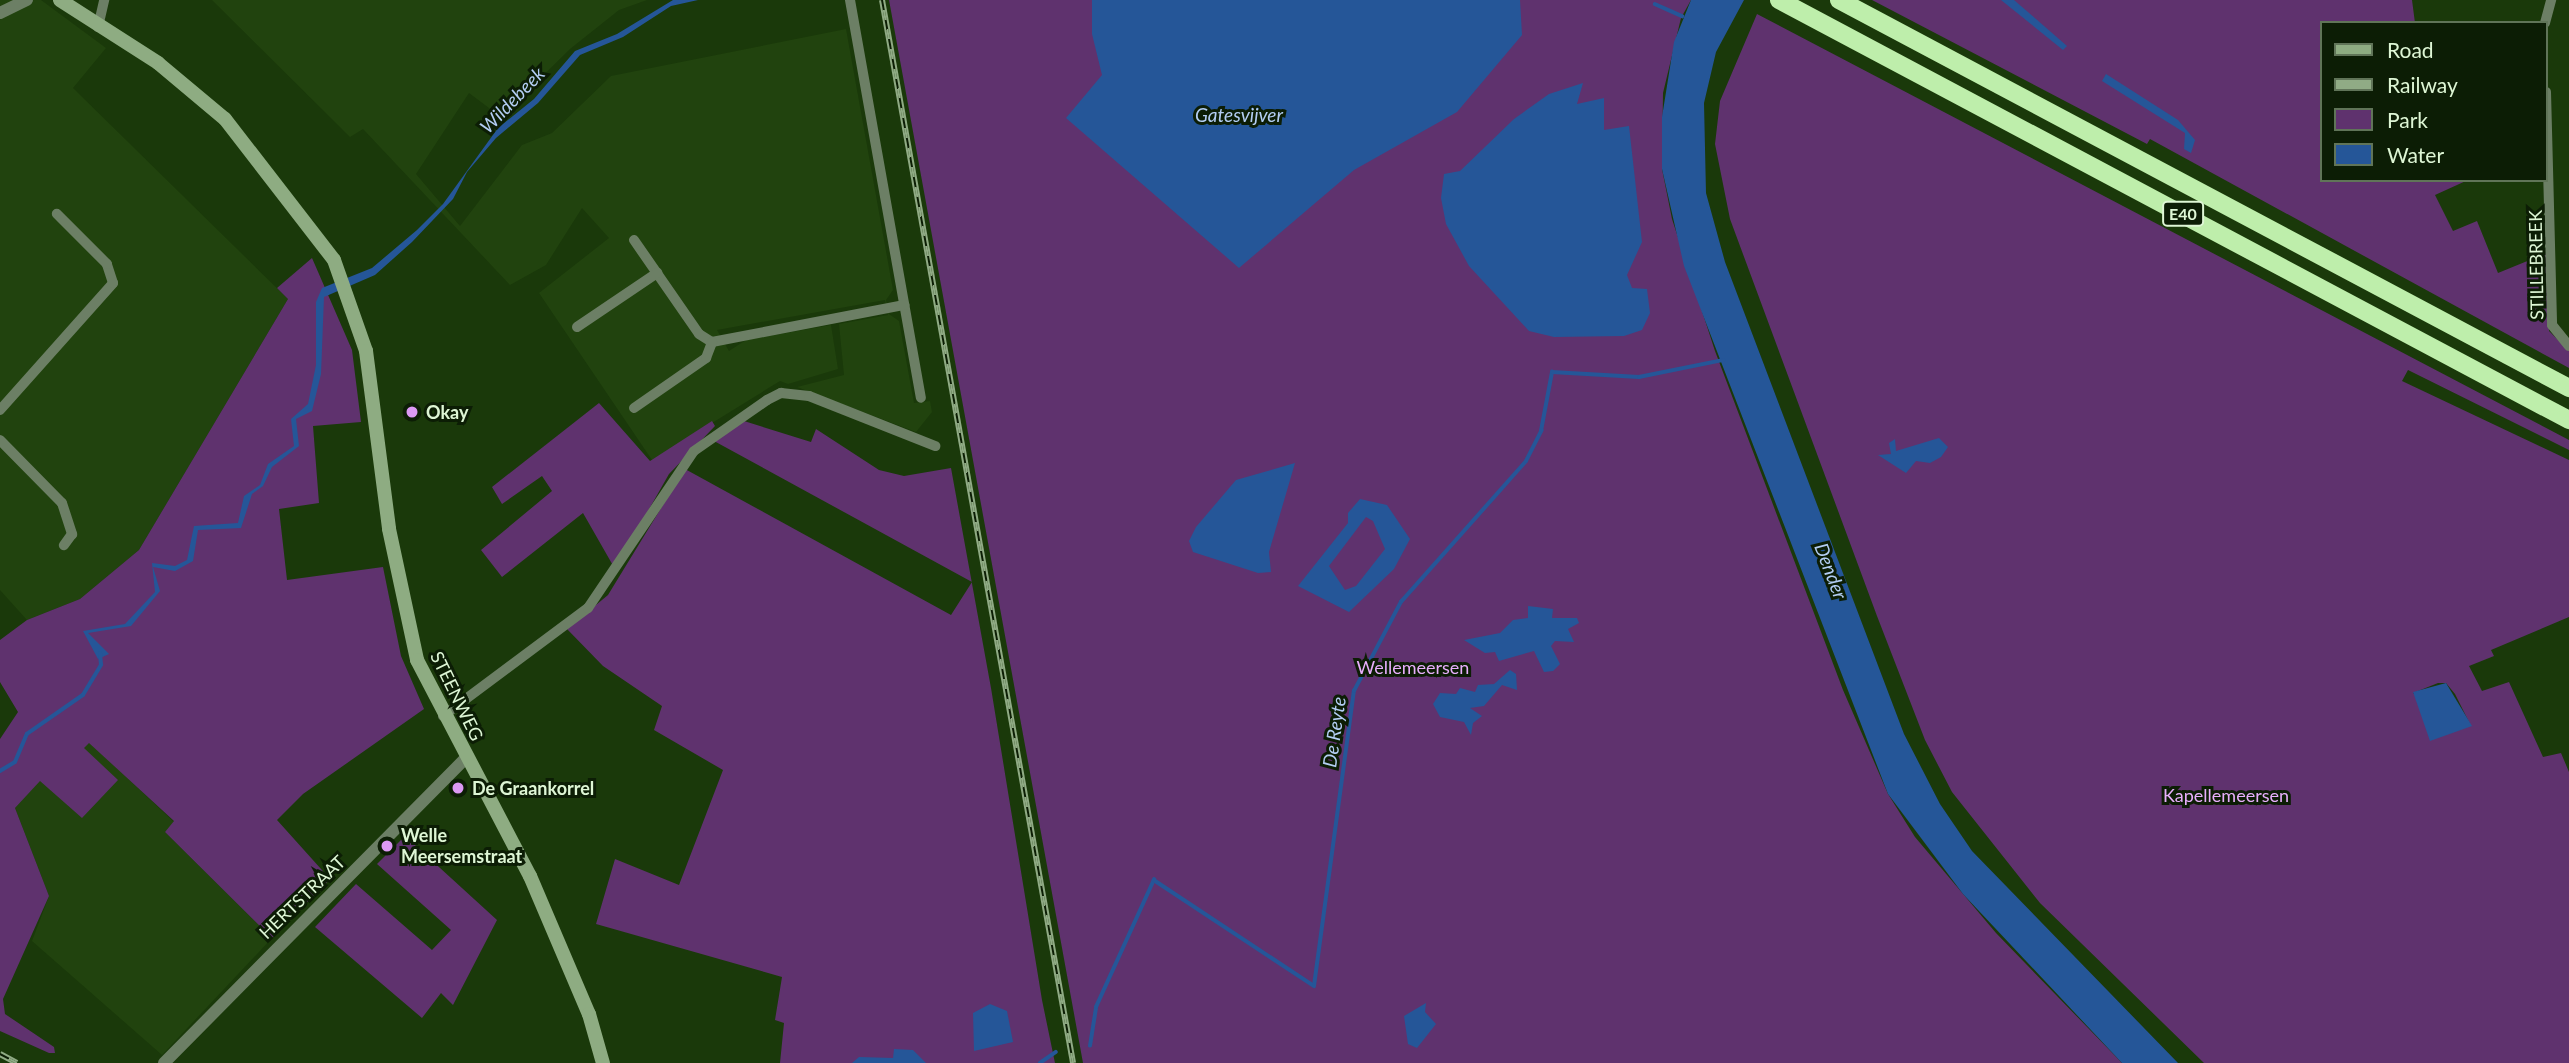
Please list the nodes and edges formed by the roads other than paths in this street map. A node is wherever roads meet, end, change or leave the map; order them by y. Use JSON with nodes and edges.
{"nodes":[{"id":1,"x":27,"y":0,"type":"edge"},
{"id":2,"x":60,"y":0,"type":"edge"},
{"id":3,"x":104,"y":0,"type":"edge"},
{"id":4,"x":850,"y":0,"type":"edge"},
{"id":5,"x":1779,"y":0,"type":"edge"},
{"id":6,"x":1839,"y":0,"type":"edge"},
{"id":7,"x":2551,"y":0,"type":"edge"},
{"id":8,"x":0,"y":13,"type":"edge"},
{"id":9,"x":2546,"y":21,"type":"edge"},
{"id":10,"x":98,"y":27,"type":"junction"},
{"id":11,"x":2548,"y":170,"type":"edge"},
{"id":12,"x":57,"y":214,"type":"dead end"},
{"id":13,"x":634,"y":240,"type":"dead end"},
{"id":14,"x":657,"y":273,"type":"junction"},
{"id":15,"x":904,"y":305,"type":"junction"},
{"id":16,"x":577,"y":327,"type":"dead end"},
{"id":17,"x":712,"y":342,"type":"junction"},
{"id":18,"x":2569,"y":346,"type":"edge"},
{"id":19,"x":2569,"y":388,"type":"edge"},
{"id":20,"x":921,"y":398,"type":"dead end"},
{"id":21,"x":634,"y":408,"type":"dead end"},
{"id":22,"x":0,"y":410,"type":"edge"},
{"id":23,"x":2569,"y":420,"type":"edge"},
{"id":24,"x":0,"y":440,"type":"edge"},
{"id":25,"x":935,"y":446,"type":"dead end"},
{"id":26,"x":64,"y":545,"type":"dead end"},
{"id":27,"x":443,"y":716,"type":"junction"},
{"id":28,"x":466,"y":758,"type":"junction"},
{"id":29,"x":164,"y":1063,"type":"edge"},
{"id":30,"x":603,"y":1063,"type":"edge"}],
"edges":[{"from":1,"to":8,"type":"street"},
{"from":2,"to":10,"type":"main road","name":"STEENWEG"},
{"from":3,"to":10,"type":"street"},
{"from":4,"to":15,"type":"street"},
{"from":5,"to":23,"type":"highway","number":"E40"},
{"from":6,"to":19,"type":"highway","number":"E40"},
{"from":7,"to":9,"type":"street"},
{"from":10,"to":27,"type":"main road","name":"STEENWEG"},
{"from":11,"to":18,"type":"street","name":"STILLEBREEK"},
{"from":12,"to":22,"type":"street"},
{"from":13,"to":14,"type":"street"},
{"from":14,"to":16,"type":"street"},
{"from":14,"to":17,"type":"street"},
{"from":15,"to":17,"type":"street"},
{"from":15,"to":20,"type":"street"},
{"from":17,"to":21,"type":"street"},
{"from":24,"to":26,"type":"street"},
{"from":25,"to":27,"type":"street"},
{"from":27,"to":28,"type":"main road","name":"STEENWEG"},
{"from":28,"to":29,"type":"street","name":"HERTSTRAAT"},
{"from":28,"to":30,"type":"main road","name":"STEENWEG"}]}
